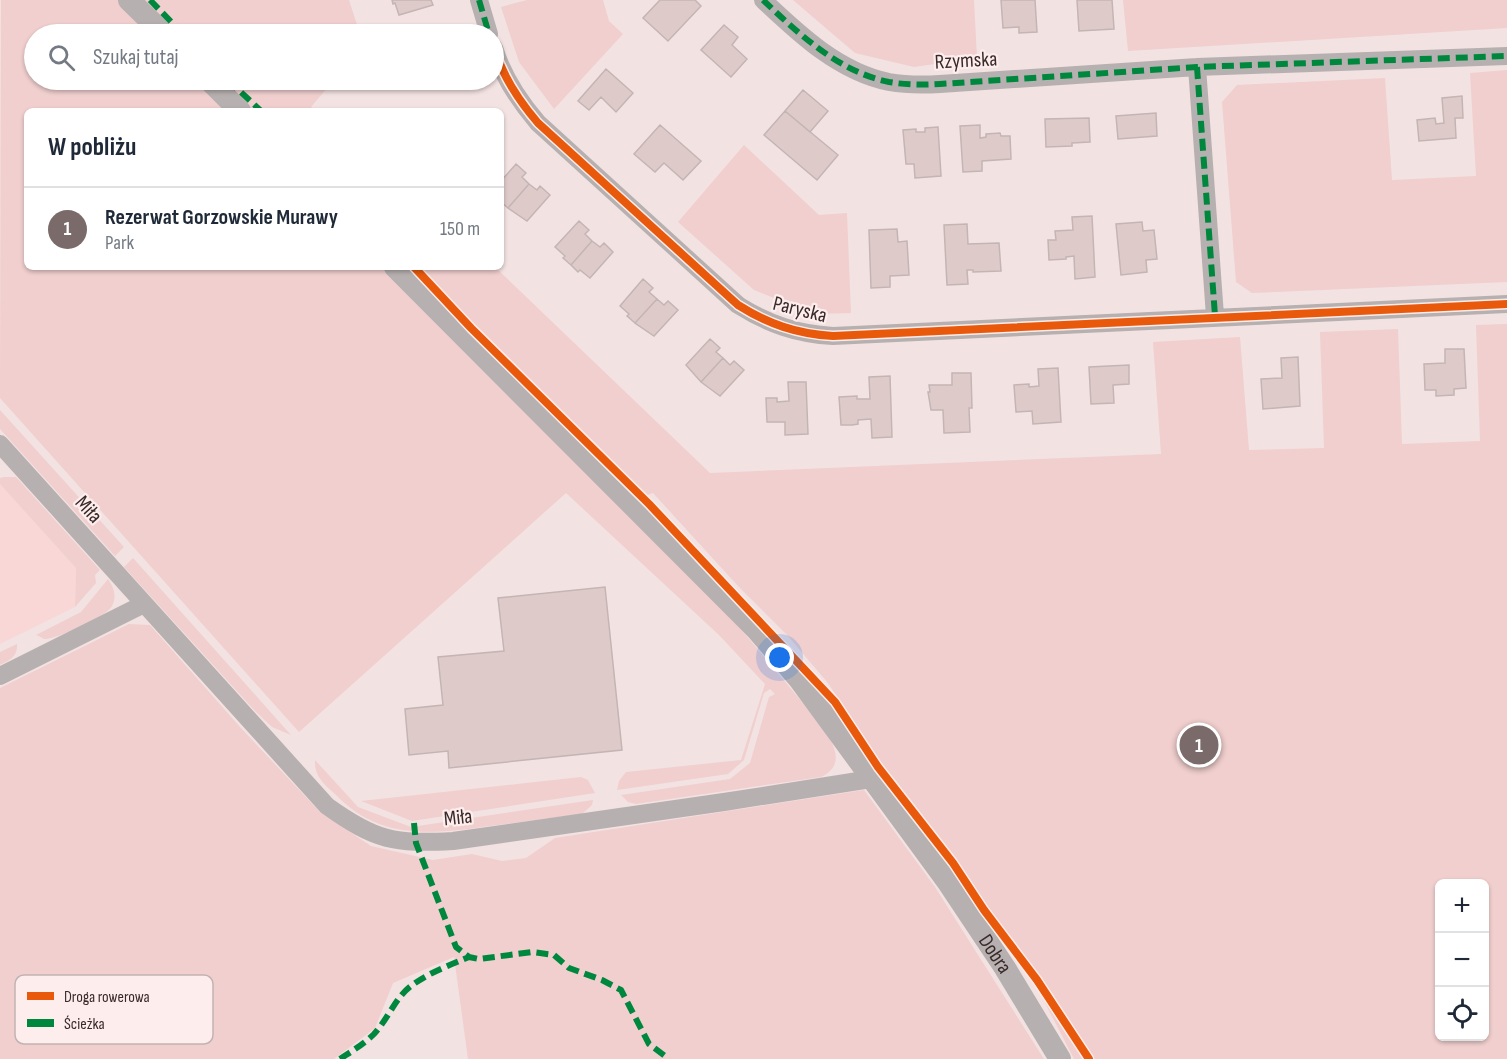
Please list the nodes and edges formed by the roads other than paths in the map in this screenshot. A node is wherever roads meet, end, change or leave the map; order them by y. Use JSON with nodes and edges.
{"nodes":[{"id":1,"x":129,"y":0,"type":"edge"},
{"id":2,"x":479,"y":0,"type":"edge"},
{"id":3,"x":763,"y":0,"type":"edge"},
{"id":4,"x":154,"y":24,"type":"edge"},
{"id":5,"x":486,"y":24,"type":"edge"},
{"id":6,"x":1507,"y":56,"type":"edge"},
{"id":7,"x":1197,"y":67,"type":"junction"},
{"id":8,"x":504,"y":75,"type":"edge"},
{"id":9,"x":218,"y":90,"type":"edge"},
{"id":10,"x":237,"y":108,"type":"edge"},
{"id":11,"x":398,"y":270,"type":"edge"},
{"id":12,"x":1507,"y":304,"type":"edge"},
{"id":13,"x":1215,"y":316,"type":"junction"},
{"id":14,"x":0,"y":444,"type":"edge"},
{"id":15,"x":144,"y":604,"type":"junction"},
{"id":16,"x":0,"y":676,"type":"edge"},
{"id":17,"x":871,"y":779,"type":"junction"},
{"id":18,"x":1060,"y":1059,"type":"edge"}],
"edges":[{"from":1,"to":4,"type":"street"},
{"from":2,"to":5,"type":"street"},
{"from":3,"to":7,"type":"street","name":"Rzymska"},
{"from":6,"to":7,"type":"street","name":"Rzymska"},
{"from":7,"to":13,"type":"street"},
{"from":8,"to":13,"type":"street","name":"Paryska"},
{"from":9,"to":10,"type":"street"},
{"from":11,"to":17,"type":"street","name":"Dobra"},
{"from":12,"to":13,"type":"street","name":"Paryska"},
{"from":14,"to":15,"type":"street","name":"Miła"},
{"from":15,"to":16,"type":"street"},
{"from":15,"to":17,"type":"street","name":"Miła"},
{"from":17,"to":18,"type":"street","name":"Dobra"}]}
